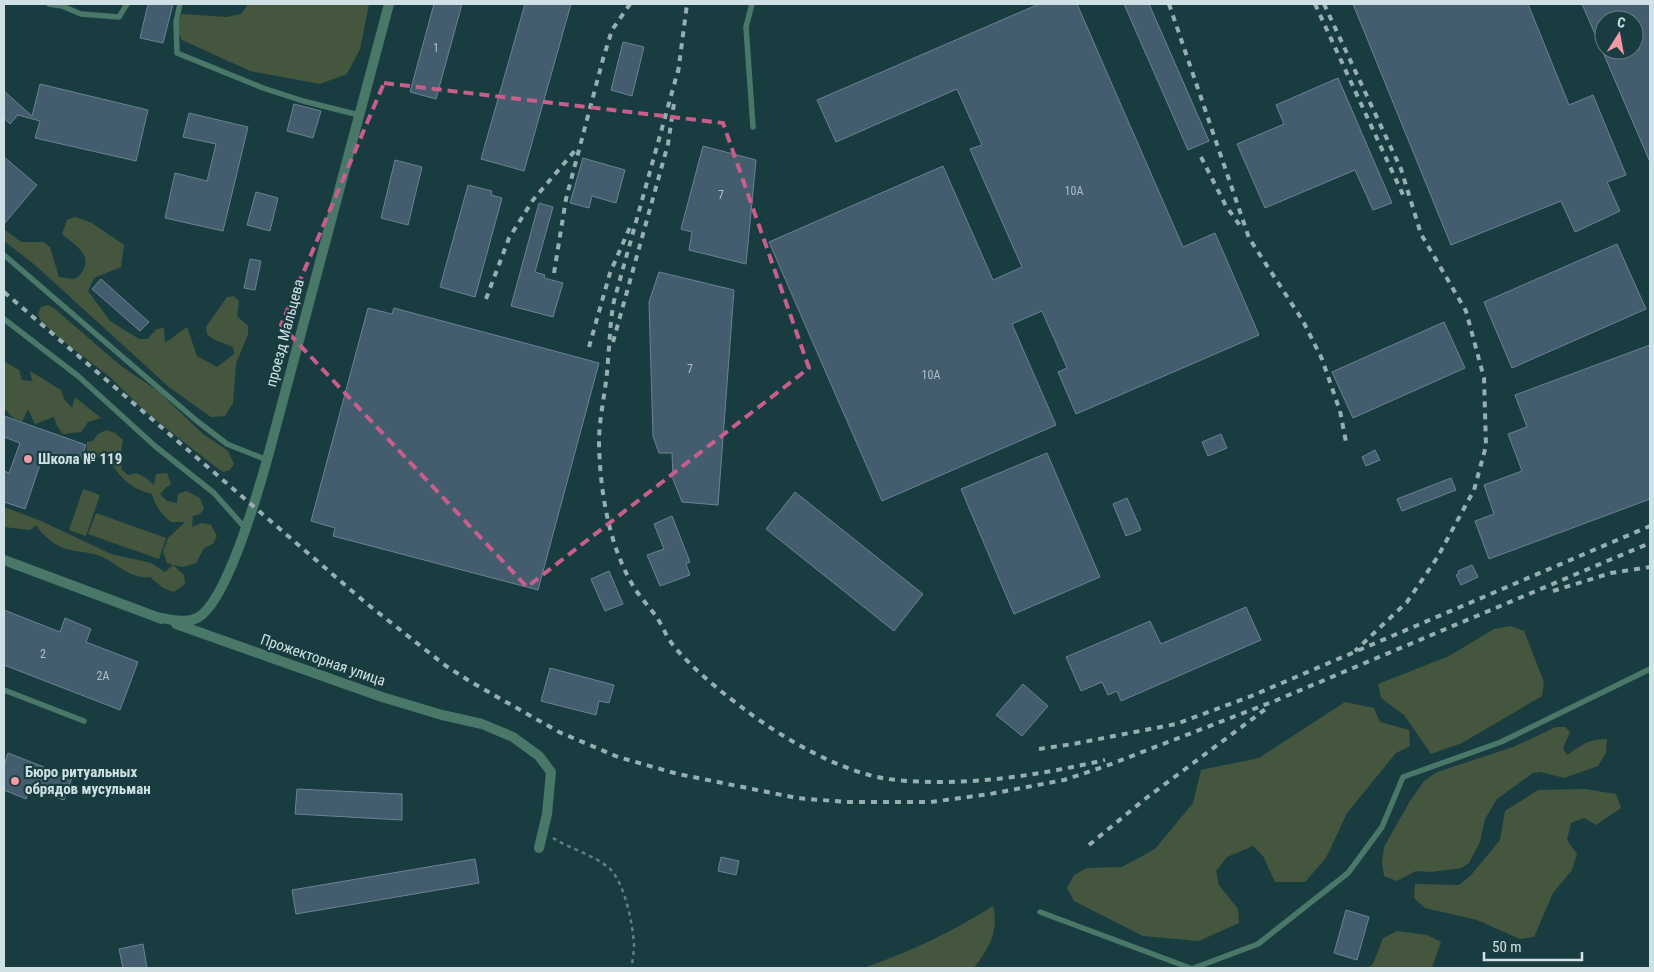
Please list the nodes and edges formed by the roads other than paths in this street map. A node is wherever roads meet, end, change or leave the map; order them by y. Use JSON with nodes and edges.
{"nodes":[{"id":1,"x":50,"y":4,"type":"edge"},
{"id":2,"x":127,"y":4,"type":"edge"},
{"id":3,"x":180,"y":4,"type":"edge"},
{"id":4,"x":389,"y":4,"type":"edge"},
{"id":5,"x":752,"y":4,"type":"edge"},
{"id":6,"x":359,"y":115,"type":"junction"},
{"id":7,"x":753,"y":127,"type":"dead end"},
{"id":8,"x":4,"y":255,"type":"edge"},
{"id":9,"x":4,"y":319,"type":"edge"},
{"id":10,"x":267,"y":460,"type":"junction"},
{"id":11,"x":246,"y":528,"type":"junction"},
{"id":12,"x":4,"y":560,"type":"edge"},
{"id":13,"x":156,"y":617,"type":"junction"},
{"id":14,"x":1650,"y":668,"type":"edge"},
{"id":15,"x":4,"y":690,"type":"edge"},
{"id":16,"x":84,"y":720,"type":"dead end"},
{"id":17,"x":539,"y":848,"type":"dead end"},
{"id":18,"x":1040,"y":912,"type":"dead end"},
{"id":19,"x":1192,"y":968,"type":"edge"}],
"edges":[{"from":1,"to":2,"type":"lane"},
{"from":3,"to":6,"type":"lane"},
{"from":4,"to":6,"type":"street","name":"проезд Мальцева"},
{"from":5,"to":7,"type":"lane"},
{"from":6,"to":10,"type":"street","name":"проезд Мальцева"},
{"from":8,"to":10,"type":"lane"},
{"from":9,"to":11,"type":"lane"},
{"from":10,"to":11,"type":"street","name":"проезд Мальцева"},
{"from":11,"to":13,"type":"street","name":"проезд Мальцева"},
{"from":12,"to":13,"type":"street","name":"Прожекторная улица"},
{"from":13,"to":17,"type":"street","name":"Прожекторная улица"},
{"from":14,"to":19,"type":"lane"},
{"from":15,"to":16,"type":"lane"},
{"from":18,"to":19,"type":"lane"}]}
